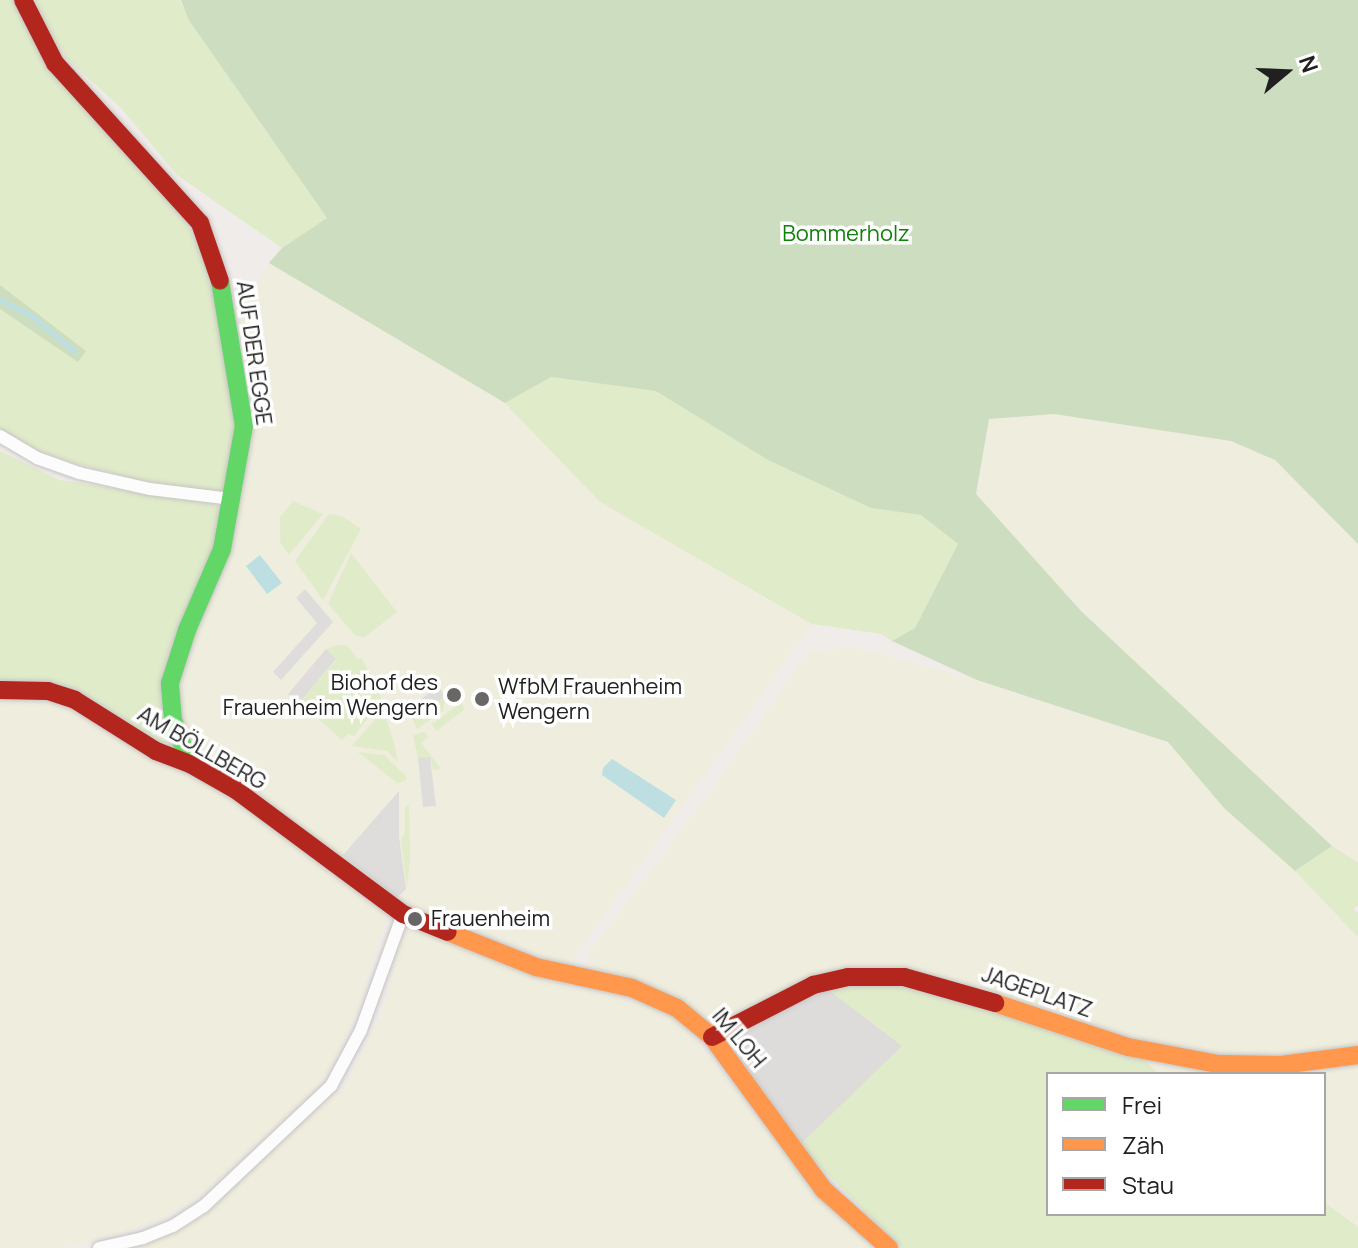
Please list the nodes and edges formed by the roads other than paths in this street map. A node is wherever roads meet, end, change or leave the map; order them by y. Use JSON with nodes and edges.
{"nodes":[{"id":1,"x":23,"y":0,"type":"edge"},
{"id":2,"x":0,"y":436,"type":"edge"},
{"id":3,"x":232,"y":499,"type":"junction"},
{"id":4,"x":0,"y":690,"type":"edge"},
{"id":5,"x":190,"y":764,"type":"junction"},
{"id":6,"x":403,"y":914,"type":"junction"},
{"id":7,"x":712,"y":1037,"type":"junction"},
{"id":8,"x":1358,"y":1055,"type":"edge"},
{"id":9,"x":99,"y":1248,"type":"edge"},
{"id":10,"x":889,"y":1248,"type":"edge"}],
"edges":[{"from":1,"to":3,"type":"street","name":"AUF DER EGGE"},
{"from":2,"to":3,"type":"street"},
{"from":3,"to":5,"type":"street","name":"AUF DER EGGE"},
{"from":4,"to":5,"type":"street","name":"AM BÖLLBERG"},
{"from":5,"to":6,"type":"street","name":"AM BÖLLBERG"},
{"from":6,"to":7,"type":"street","name":"IM LOH"},
{"from":6,"to":9,"type":"street"},
{"from":7,"to":8,"type":"street","name":"JAGEPLATZ"},
{"from":7,"to":10,"type":"street","name":"IM LOH"}]}
